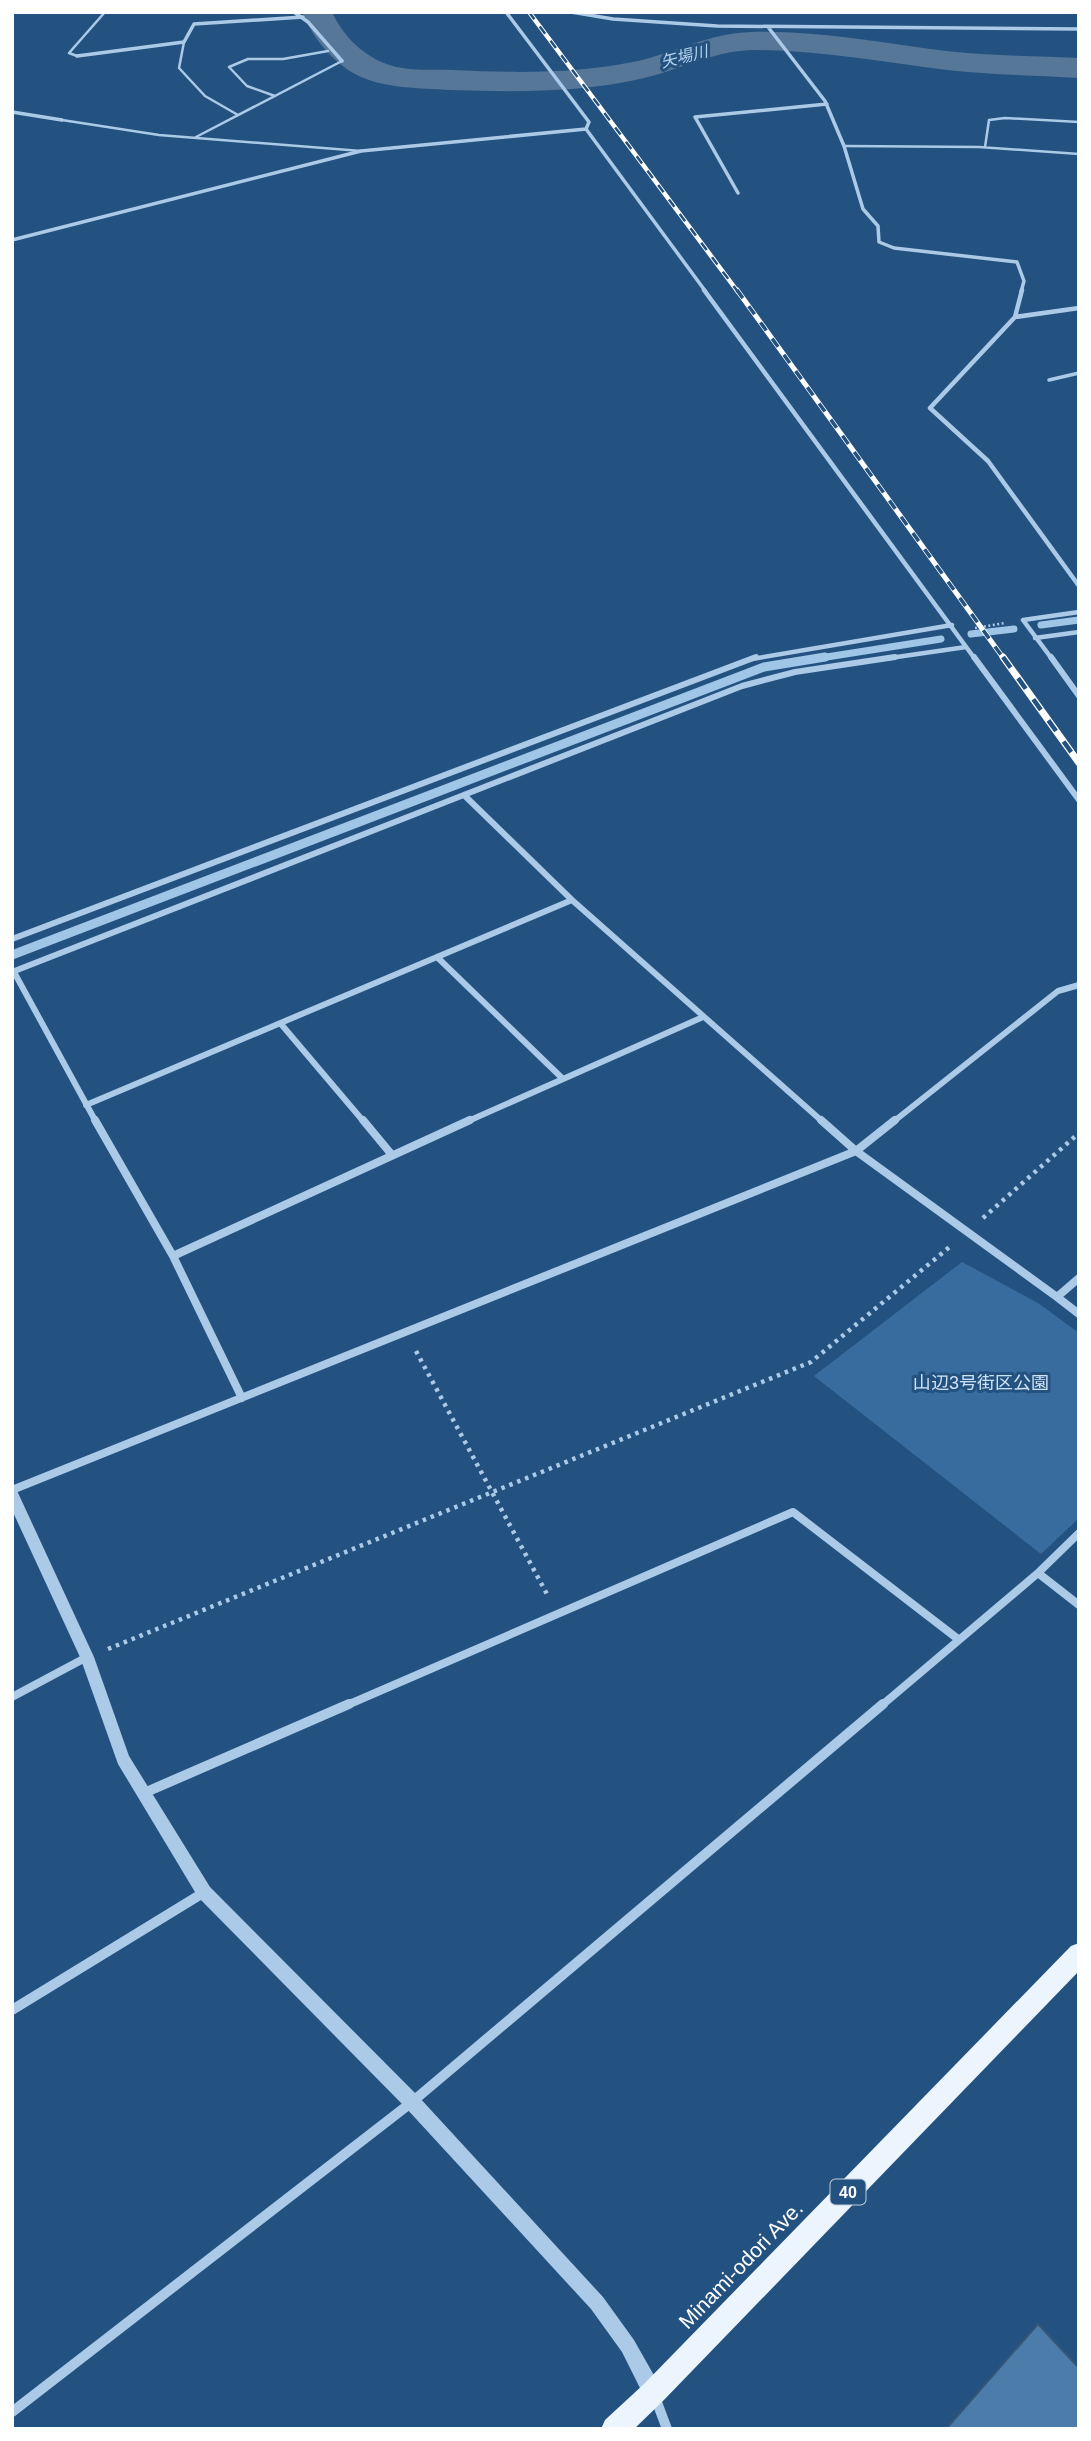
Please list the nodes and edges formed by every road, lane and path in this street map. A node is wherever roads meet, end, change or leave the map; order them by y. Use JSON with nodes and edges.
{"nodes":[{"id":1,"x":105,"y":12,"type":"edge"},
{"id":2,"x":294,"y":12,"type":"edge"},
{"id":3,"x":506,"y":12,"type":"edge"},
{"id":4,"x":571,"y":12,"type":"edge"},
{"id":5,"x":303,"y":17,"type":"junction"},
{"id":6,"x":768,"y":27,"type":"junction"},
{"id":7,"x":1079,"y":29,"type":"edge"},
{"id":8,"x":184,"y":42,"type":"junction"},
{"id":9,"x":328,"y":51,"type":"junction"},
{"id":10,"x":77,"y":56,"type":"joint"},
{"id":11,"x":342,"y":61,"type":"joint"},
{"id":12,"x":275,"y":96,"type":"junction"},
{"id":13,"x":827,"y":104,"type":"junction"},
{"id":14,"x":12,"y":112,"type":"edge"},
{"id":15,"x":238,"y":115,"type":"junction"},
{"id":16,"x":62,"y":120,"type":"joint"},
{"id":17,"x":1079,"y":122,"type":"edge"},
{"id":18,"x":586,"y":129,"type":"junction"},
{"id":19,"x":192,"y":138,"type":"junction"},
{"id":20,"x":844,"y":146,"type":"junction"},
{"id":21,"x":985,"y":147,"type":"junction"},
{"id":22,"x":361,"y":151,"type":"junction"},
{"id":23,"x":1079,"y":154,"type":"edge"},
{"id":24,"x":738,"y":193,"type":"dead end"},
{"id":25,"x":12,"y":240,"type":"edge"},
{"id":26,"x":1079,"y":308,"type":"edge"},
{"id":27,"x":1015,"y":317,"type":"junction"},
{"id":28,"x":1079,"y":373,"type":"edge"},
{"id":29,"x":1049,"y":380,"type":"dead end"},
{"id":30,"x":1079,"y":586,"type":"edge"},
{"id":31,"x":1079,"y":612,"type":"edge"},
{"id":32,"x":1011,"y":622,"type":"dead end"},
{"id":33,"x":952,"y":625,"type":"junction"},
{"id":34,"x":975,"y":628,"type":"dead end"},
{"id":35,"x":1079,"y":632,"type":"edge"},
{"id":36,"x":1035,"y":638,"type":"junction"},
{"id":37,"x":966,"y":647,"type":"junction"},
{"id":38,"x":1079,"y":696,"type":"edge"},
{"id":39,"x":464,"y":795,"type":"junction"},
{"id":40,"x":1079,"y":800,"type":"edge"},
{"id":41,"x":572,"y":900,"type":"junction"},
{"id":42,"x":12,"y":939,"type":"edge"},
{"id":43,"x":437,"y":957,"type":"junction"},
{"id":44,"x":13,"y":972,"type":"edge"},
{"id":45,"x":1079,"y":985,"type":"edge"},
{"id":46,"x":703,"y":1017,"type":"junction"},
{"id":47,"x":281,"y":1024,"type":"junction"},
{"id":48,"x":562,"y":1078,"type":"junction"},
{"id":49,"x":86,"y":1105,"type":"junction"},
{"id":50,"x":1079,"y":1133,"type":"edge"},
{"id":51,"x":856,"y":1151,"type":"junction"},
{"id":52,"x":392,"y":1155,"type":"junction"},
{"id":53,"x":967,"y":1233,"type":"junction"},
{"id":54,"x":173,"y":1256,"type":"junction"},
{"id":55,"x":1079,"y":1278,"type":"edge"},
{"id":56,"x":1057,"y":1297,"type":"junction"},
{"id":57,"x":1079,"y":1314,"type":"edge"},
{"id":58,"x":405,"y":1332,"type":"junction"},
{"id":59,"x":242,"y":1398,"type":"junction"},
{"id":60,"x":12,"y":1493,"type":"edge"},
{"id":61,"x":494,"y":1493,"type":"junction"},
{"id":62,"x":1079,"y":1533,"type":"edge"},
{"id":63,"x":1038,"y":1573,"type":"junction"},
{"id":64,"x":1079,"y":1605,"type":"edge"},
{"id":65,"x":557,"y":1615,"type":"junction"},
{"id":66,"x":958,"y":1639,"type":"junction"},
{"id":67,"x":87,"y":1657,"type":"junction"},
{"id":68,"x":12,"y":1698,"type":"edge"},
{"id":69,"x":144,"y":1793,"type":"junction"},
{"id":70,"x":204,"y":1892,"type":"junction"},
{"id":71,"x":1079,"y":1954,"type":"edge"},
{"id":72,"x":12,"y":2010,"type":"edge"},
{"id":73,"x":412,"y":2102,"type":"junction"},
{"id":74,"x":653,"y":2393,"type":"junction"},
{"id":75,"x":12,"y":2412,"type":"edge"},
{"id":76,"x":614,"y":2429,"type":"edge"},
{"id":77,"x":667,"y":2429,"type":"edge"}],
"edges":[{"from":1,"to":10,"type":"lane"},
{"from":2,"to":5,"type":"street"},
{"from":3,"to":18,"type":"street"},
{"from":4,"to":6,"type":"street"},
{"from":5,"to":8,"type":"street"},
{"from":5,"to":9,"type":"street"},
{"from":6,"to":7,"type":"street"},
{"from":6,"to":13,"type":"street"},
{"from":8,"to":10,"type":"street"},
{"from":8,"to":15,"type":"lane"},
{"from":9,"to":11,"type":"street"},
{"from":9,"to":12,"type":"lane"},
{"from":11,"to":12,"type":"lane"},
{"from":12,"to":15,"type":"lane"},
{"from":13,"to":20,"type":"street"},
{"from":13,"to":24,"type":"street"},
{"from":14,"to":16,"type":"street"},
{"from":15,"to":19,"type":"lane"},
{"from":16,"to":19,"type":"lane"},
{"from":17,"to":21,"type":"lane"},
{"from":18,"to":22,"type":"street"},
{"from":18,"to":33,"type":"street"},
{"from":19,"to":22,"type":"lane"},
{"from":20,"to":21,"type":"lane"},
{"from":20,"to":27,"type":"street"},
{"from":21,"to":23,"type":"lane"},
{"from":22,"to":25,"type":"street"},
{"from":26,"to":27,"type":"street"},
{"from":27,"to":30,"type":"street"},
{"from":28,"to":29,"type":"lane"},
{"from":31,"to":36,"type":"street"},
{"from":32,"to":34,"type":"path"},
{"from":33,"to":37,"type":"street"},
{"from":33,"to":42,"type":"street"},
{"from":35,"to":36,"type":"street"},
{"from":36,"to":38,"type":"street"},
{"from":37,"to":39,"type":"street"},
{"from":37,"to":40,"type":"street"},
{"from":39,"to":41,"type":"street"},
{"from":39,"to":44,"type":"street"},
{"from":41,"to":43,"type":"street"},
{"from":41,"to":46,"type":"street"},
{"from":43,"to":47,"type":"street"},
{"from":43,"to":48,"type":"street"},
{"from":44,"to":49,"type":"street"},
{"from":45,"to":51,"type":"street"},
{"from":46,"to":48,"type":"street"},
{"from":46,"to":51,"type":"street"},
{"from":47,"to":49,"type":"street"},
{"from":47,"to":52,"type":"street"},
{"from":48,"to":52,"type":"street"},
{"from":49,"to":54,"type":"street"},
{"from":50,"to":53,"type":"path"},
{"from":51,"to":53,"type":"street"},
{"from":51,"to":58,"type":"street"},
{"from":52,"to":54,"type":"street"},
{"from":53,"to":56,"type":"street"},
{"from":53,"to":61,"type":"path"},
{"from":54,"to":59,"type":"street"},
{"from":55,"to":56,"type":"street"},
{"from":56,"to":57,"type":"street"},
{"from":58,"to":59,"type":"street"},
{"from":58,"to":61,"type":"path"},
{"from":59,"to":60,"type":"street"},
{"from":60,"to":67,"type":"street"},
{"from":61,"to":65,"type":"path"},
{"from":61,"to":67,"type":"path"},
{"from":62,"to":63,"type":"street"},
{"from":63,"to":64,"type":"street"},
{"from":63,"to":66,"type":"street"},
{"from":65,"to":66,"type":"street"},
{"from":65,"to":69,"type":"street"},
{"from":66,"to":73,"type":"street"},
{"from":67,"to":68,"type":"street"},
{"from":67,"to":69,"type":"street"},
{"from":69,"to":70,"type":"street"},
{"from":70,"to":72,"type":"street"},
{"from":70,"to":73,"type":"street"},
{"from":71,"to":74,"type":"main road","name":"Minami-odori Ave.","number":"40"},
{"from":73,"to":74,"type":"street"},
{"from":73,"to":75,"type":"street"},
{"from":74,"to":76,"type":"main road","name":"Minami-odori Ave.","number":"40"},
{"from":74,"to":77,"type":"street"}]}
